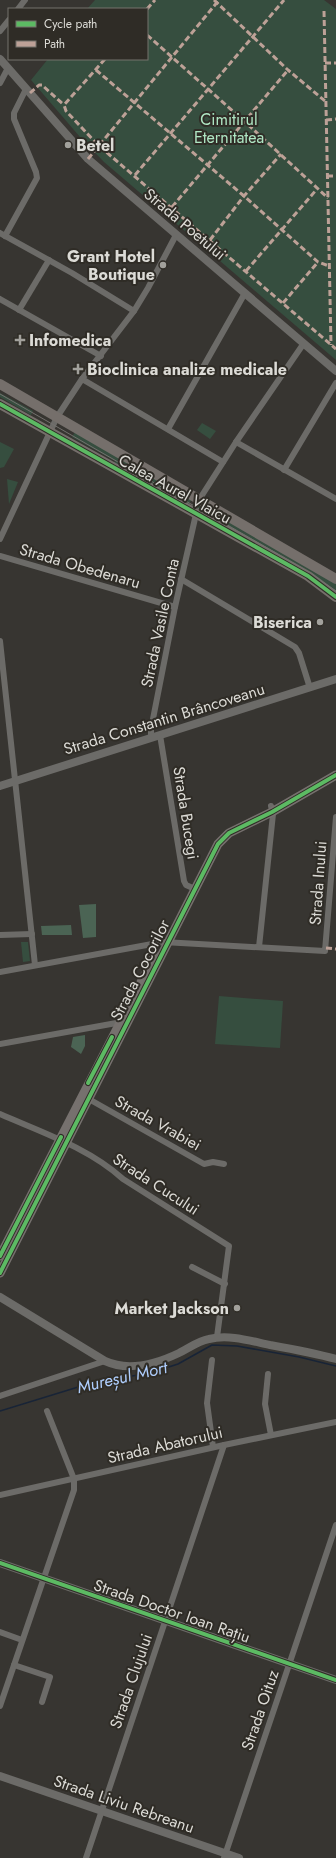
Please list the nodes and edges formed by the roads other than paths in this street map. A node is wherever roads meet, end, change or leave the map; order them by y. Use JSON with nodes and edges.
{"nodes":[{"id":1,"x":25,"y":0,"type":"edge"},
{"id":2,"x":19,"y":8,"type":"edge"},
{"id":3,"x":8,"y":21,"type":"edge"},
{"id":4,"x":0,"y":31,"type":"edge"},
{"id":5,"x":0,"y":59,"type":"edge"},
{"id":6,"x":8,"y":68,"type":"junction"},
{"id":7,"x":0,"y":83,"type":"edge"},
{"id":8,"x":26,"y":89,"type":"junction"},
{"id":9,"x":2,"y":234,"type":"edge"},
{"id":10,"x":176,"y":235,"type":"junction"},
{"id":11,"x":49,"y":260,"type":"junction"},
{"id":12,"x":245,"y":293,"type":"junction"},
{"id":13,"x":0,"y":299,"type":"edge"},
{"id":14,"x":19,"y":310,"type":"junction"},
{"id":15,"x":134,"y":310,"type":"junction"},
{"id":16,"x":304,"y":343,"type":"junction"},
{"id":17,"x":101,"y":356,"type":"junction"},
{"id":18,"x":336,"y":371,"type":"edge"},
{"id":19,"x":82,"y":379,"type":"junction"},
{"id":20,"x":336,"y":383,"type":"edge"},
{"id":21,"x":0,"y":384,"type":"edge"},
{"id":22,"x":0,"y":404,"type":"edge"},
{"id":23,"x":57,"y":417,"type":"junction"},
{"id":24,"x":168,"y":429,"type":"junction"},
{"id":25,"x":49,"y":432,"type":"junction"},
{"id":26,"x":236,"y":442,"type":"junction"},
{"id":27,"x":223,"y":462,"type":"junction"},
{"id":28,"x":284,"y":470,"type":"junction"},
{"id":29,"x":336,"y":498,"type":"edge"},
{"id":30,"x":199,"y":500,"type":"junction"},
{"id":31,"x":196,"y":514,"type":"junction"},
{"id":32,"x":0,"y":539,"type":"edge"},
{"id":33,"x":0,"y":556,"type":"edge"},
{"id":34,"x":181,"y":579,"type":"junction"},
{"id":35,"x":336,"y":579,"type":"edge"},
{"id":36,"x":336,"y":597,"type":"edge"},
{"id":37,"x":175,"y":607,"type":"junction"},
{"id":38,"x":0,"y":641,"type":"edge"},
{"id":39,"x":336,"y":680,"type":"edge"},
{"id":40,"x":310,"y":688,"type":"junction"},
{"id":41,"x":160,"y":735,"type":"junction"},
{"id":42,"x":151,"y":738,"type":"junction"},
{"id":43,"x":335,"y":771,"type":"edge"},
{"id":44,"x":16,"y":781,"type":"junction"},
{"id":45,"x":0,"y":786,"type":"edge"},
{"id":46,"x":272,"y":809,"type":"junction"},
{"id":47,"x":336,"y":817,"type":"edge"},
{"id":48,"x":192,"y":888,"type":"junction"},
{"id":49,"x":32,"y":934,"type":"junction"},
{"id":50,"x":0,"y":935,"type":"edge"},
{"id":51,"x":164,"y":942,"type":"junction"},
{"id":52,"x":259,"y":947,"type":"junction"},
{"id":53,"x":35,"y":965,"type":"junction"},
{"id":54,"x":0,"y":972,"type":"edge"},
{"id":55,"x":123,"y":1022,"type":"junction"},
{"id":56,"x":0,"y":1044,"type":"edge"},
{"id":57,"x":85,"y":1097,"type":"junction"},
{"id":58,"x":0,"y":1114,"type":"edge"},
{"id":59,"x":62,"y":1142,"type":"junction"},
{"id":60,"x":224,"y":1164,"type":"dead end"},
{"id":61,"x":0,"y":1256,"type":"edge"},
{"id":62,"x":192,"y":1267,"type":"dead end"},
{"id":63,"x":0,"y":1273,"type":"edge"},
{"id":64,"x":225,"y":1284,"type":"junction"},
{"id":65,"x":0,"y":1297,"type":"edge"},
{"id":66,"x":217,"y":1337,"type":"junction"},
{"id":67,"x":336,"y":1358,"type":"edge"},
{"id":68,"x":212,"y":1360,"type":"dead end"},
{"id":69,"x":105,"y":1361,"type":"junction"},
{"id":70,"x":268,"y":1374,"type":"dead end"},
{"id":71,"x":0,"y":1396,"type":"edge"},
{"id":72,"x":47,"y":1411,"type":"dead end"},
{"id":73,"x":336,"y":1422,"type":"edge"},
{"id":74,"x":271,"y":1435,"type":"junction"},
{"id":75,"x":224,"y":1445,"type":"junction"},
{"id":76,"x":214,"y":1448,"type":"junction"},
{"id":77,"x":74,"y":1479,"type":"junction"},
{"id":78,"x":0,"y":1495,"type":"edge"},
{"id":79,"x":336,"y":1525,"type":"edge"},
{"id":80,"x":0,"y":1563,"type":"edge"},
{"id":81,"x":44,"y":1578,"type":"junction"},
{"id":82,"x":165,"y":1622,"type":"junction"},
{"id":83,"x":0,"y":1632,"type":"edge"},
{"id":84,"x":22,"y":1640,"type":"junction"},
{"id":85,"x":290,"y":1664,"type":"junction"},
{"id":86,"x":14,"y":1665,"type":"junction"},
{"id":87,"x":336,"y":1680,"type":"edge"},
{"id":88,"x":42,"y":1702,"type":"dead end"},
{"id":89,"x":0,"y":1706,"type":"edge"},
{"id":90,"x":0,"y":1776,"type":"edge"},
{"id":91,"x":101,"y":1811,"type":"junction"},
{"id":92,"x":224,"y":1856,"type":"edge"},
{"id":93,"x":86,"y":1858,"type":"edge"},
{"id":94,"x":239,"y":1858,"type":"edge"}],
"edges":[{"from":1,"to":2,"type":"street"},
{"from":3,"to":4,"type":"street"},
{"from":5,"to":6,"type":"street","name":"Strada Poetului"},
{"from":6,"to":7,"type":"street"},
{"from":6,"to":8,"type":"street","name":"Strada Poetului"},
{"from":8,"to":9,"type":"street"},
{"from":8,"to":10,"type":"street","name":"Strada Poetului"},
{"from":9,"to":11,"type":"street"},
{"from":10,"to":12,"type":"street","name":"Strada Poetului"},
{"from":10,"to":15,"type":"street"},
{"from":11,"to":14,"type":"street"},
{"from":11,"to":15,"type":"street"},
{"from":12,"to":16,"type":"street","name":"Strada Poetului"},
{"from":12,"to":24,"type":"street"},
{"from":13,"to":14,"type":"street"},
{"from":14,"to":17,"type":"street"},
{"from":15,"to":17,"type":"street"},
{"from":16,"to":18,"type":"street","name":"Strada Poetului"},
{"from":16,"to":26,"type":"street"},
{"from":17,"to":19,"type":"street"},
{"from":19,"to":23,"type":"street"},
{"from":19,"to":24,"type":"street"},
{"from":20,"to":28,"type":"street"},
{"from":21,"to":23,"type":"main road","name":"Calea Aurel Vlaicu"},
{"from":22,"to":25,"type":"main road","name":"Calea Aurel Vlaicu"},
{"from":23,"to":25,"type":"street"},
{"from":23,"to":30,"type":"main road","name":"Calea Aurel Vlaicu"},
{"from":24,"to":27,"type":"street"},
{"from":25,"to":31,"type":"main road","name":"Calea Aurel Vlaicu"},
{"from":25,"to":32,"type":"street"},
{"from":26,"to":27,"type":"street"},
{"from":26,"to":28,"type":"street"},
{"from":27,"to":30,"type":"street"},
{"from":28,"to":29,"type":"street"},
{"from":30,"to":35,"type":"main road","name":"Calea Aurel Vlaicu"},
{"from":31,"to":34,"type":"street","name":"Strada Vasile Conta"},
{"from":31,"to":36,"type":"main road","name":"Calea Aurel Vlaicu"},
{"from":33,"to":37,"type":"street","name":"Strada Obedenaru"},
{"from":34,"to":37,"type":"street","name":"Strada Vasile Conta"},
{"from":34,"to":40,"type":"street"},
{"from":37,"to":42,"type":"street","name":"Strada Vasile Conta"},
{"from":38,"to":44,"type":"street"},
{"from":39,"to":40,"type":"street","name":"Strada Constantin Brâncoveanu"},
{"from":40,"to":41,"type":"street","name":"Strada Constantin Brâncoveanu"},
{"from":41,"to":42,"type":"street","name":"Strada Constantin Brâncoveanu"},
{"from":41,"to":48,"type":"street","name":"Strada Bucegi"},
{"from":42,"to":44,"type":"street","name":"Strada Constantin Brâncoveanu"},
{"from":43,"to":46,"type":"main road","name":"Strada Cocorilor"},
{"from":44,"to":45,"type":"street","name":"Strada Constantin Brâncoveanu"},
{"from":44,"to":49,"type":"street"},
{"from":46,"to":48,"type":"main road","name":"Strada Cocorilor"},
{"from":46,"to":52,"type":"street"},
{"from":47,"to":52,"type":"street","name":"Strada Inului"},
{"from":48,"to":51,"type":"main road","name":"Strada Cocorilor"},
{"from":49,"to":50,"type":"street"},
{"from":49,"to":53,"type":"street"},
{"from":51,"to":52,"type":"street"},
{"from":51,"to":53,"type":"street"},
{"from":51,"to":55,"type":"main road","name":"Strada Cocorilor"},
{"from":53,"to":54,"type":"street"},
{"from":55,"to":56,"type":"street"},
{"from":55,"to":57,"type":"main road","name":"Strada Cocorilor"},
{"from":57,"to":59,"type":"main road","name":"Strada Cocorilor"},
{"from":57,"to":60,"type":"street","name":"Strada Vrabiei"},
{"from":58,"to":59,"type":"street","name":"Strada Cucului"},
{"from":59,"to":61,"type":"main road","name":"Strada Cocorilor"},
{"from":59,"to":63,"type":"main road","name":"Strada Cocorilor"},
{"from":59,"to":64,"type":"street","name":"Strada Cucului"},
{"from":62,"to":64,"type":"street"},
{"from":64,"to":66,"type":"street"},
{"from":65,"to":69,"type":"street"},
{"from":66,"to":67,"type":"street"},
{"from":66,"to":69,"type":"street"},
{"from":68,"to":76,"type":"street"},
{"from":69,"to":71,"type":"street"},
{"from":70,"to":74,"type":"street"},
{"from":72,"to":77,"type":"street"},
{"from":73,"to":74,"type":"street","name":"Strada Abatorului"},
{"from":74,"to":75,"type":"street","name":"Strada Abatorului"},
{"from":75,"to":76,"type":"street","name":"Strada Abatorului"},
{"from":75,"to":82,"type":"street","name":"Strada Clujului"},
{"from":76,"to":77,"type":"street","name":"Strada Abatorului"},
{"from":77,"to":78,"type":"street","name":"Strada Abatorului"},
{"from":77,"to":81,"type":"street"},
{"from":79,"to":85,"type":"street","name":"Strada Oituz"},
{"from":80,"to":81,"type":"street","name":"Strada Doctor Ioan Rațiu"},
{"from":81,"to":82,"type":"street","name":"Strada Doctor Ioan Rațiu"},
{"from":81,"to":84,"type":"street"},
{"from":82,"to":85,"type":"street","name":"Strada Doctor Ioan Rațiu"},
{"from":82,"to":91,"type":"street","name":"Strada Clujului"},
{"from":83,"to":84,"type":"street"},
{"from":84,"to":86,"type":"street"},
{"from":85,"to":87,"type":"street","name":"Strada Doctor Ioan Rațiu"},
{"from":85,"to":92,"type":"street","name":"Strada Oituz"},
{"from":86,"to":88,"type":"street"},
{"from":86,"to":89,"type":"street"},
{"from":90,"to":91,"type":"street","name":"Strada Liviu Rebreanu"},
{"from":91,"to":92,"type":"street","name":"Strada Liviu Rebreanu"},
{"from":91,"to":93,"type":"street","name":"Strada Clujului"},
{"from":92,"to":94,"type":"street","name":"Strada Liviu Rebreanu"}]}
